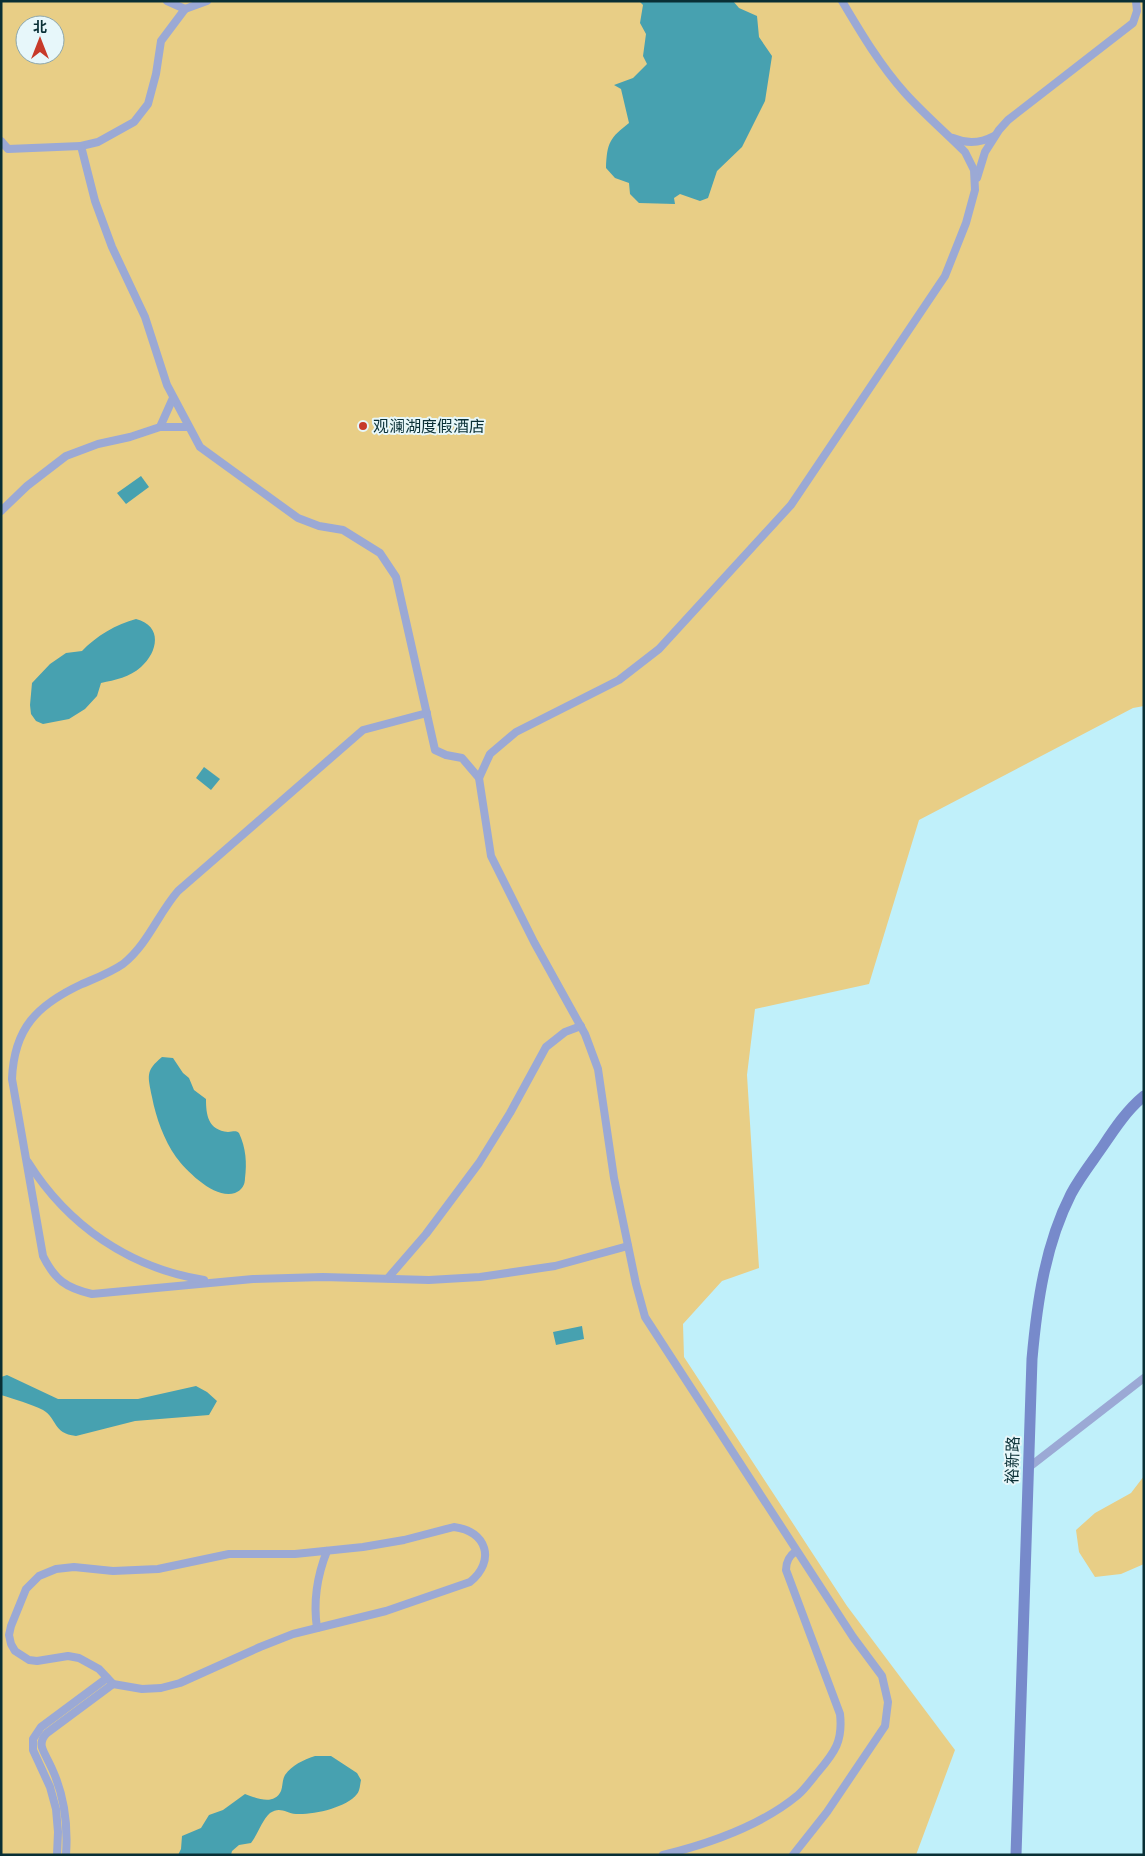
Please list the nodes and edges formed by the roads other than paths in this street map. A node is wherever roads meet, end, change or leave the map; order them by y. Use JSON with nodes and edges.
{"nodes":[{"id":1,"x":168,"y":1,"type":"edge"},
{"id":2,"x":207,"y":1,"type":"edge"},
{"id":3,"x":842,"y":1,"type":"edge"},
{"id":4,"x":1136,"y":1,"type":"edge"},
{"id":5,"x":184,"y":9,"type":"junction"},
{"id":6,"x":996,"y":134,"type":"junction"},
{"id":7,"x":949,"y":137,"type":"junction"},
{"id":8,"x":1,"y":141,"type":"edge"},
{"id":9,"x":81,"y":146,"type":"junction"},
{"id":10,"x":4,"y":150,"type":"edge"},
{"id":11,"x":975,"y":190,"type":"junction"},
{"id":12,"x":173,"y":398,"type":"junction"},
{"id":13,"x":160,"y":427,"type":"junction"},
{"id":14,"x":187,"y":427,"type":"junction"},
{"id":15,"x":1,"y":511,"type":"edge"},
{"id":16,"x":427,"y":713,"type":"junction"},
{"id":17,"x":479,"y":778,"type":"junction"},
{"id":18,"x":581,"y":1026,"type":"junction"},
{"id":19,"x":1144,"y":1096,"type":"edge"},
{"id":20,"x":26,"y":1159,"type":"junction"},
{"id":21,"x":628,"y":1246,"type":"junction"},
{"id":22,"x":388,"y":1278,"type":"junction"},
{"id":23,"x":218,"y":1282,"type":"junction"},
{"id":24,"x":1144,"y":1378,"type":"edge"},
{"id":25,"x":1028,"y":1468,"type":"junction"},
{"id":26,"x":327,"y":1551,"type":"junction"},
{"id":27,"x":796,"y":1551,"type":"junction"},
{"id":28,"x":317,"y":1628,"type":"junction"},
{"id":29,"x":107,"y":1678,"type":"junction"},
{"id":30,"x":113,"y":1684,"type":"junction"},
{"id":31,"x":57,"y":1855,"type":"edge"},
{"id":32,"x":66,"y":1855,"type":"edge"},
{"id":33,"x":663,"y":1855,"type":"edge"},
{"id":34,"x":793,"y":1855,"type":"edge"},
{"id":35,"x":1016,"y":1855,"type":"edge"}],
"edges":[{"from":1,"to":5,"type":"street"},
{"from":2,"to":5,"type":"street"},
{"from":3,"to":7,"type":"street"},
{"from":4,"to":6,"type":"street"},
{"from":5,"to":9,"type":"street"},
{"from":6,"to":7,"type":"street"},
{"from":6,"to":11,"type":"street"},
{"from":7,"to":11,"type":"street"},
{"from":8,"to":10,"type":"street"},
{"from":9,"to":10,"type":"street"},
{"from":9,"to":12,"type":"street"},
{"from":11,"to":17,"type":"street"},
{"from":12,"to":13,"type":"street"},
{"from":12,"to":14,"type":"street"},
{"from":13,"to":14,"type":"street"},
{"from":13,"to":15,"type":"street"},
{"from":14,"to":16,"type":"street"},
{"from":16,"to":17,"type":"street"},
{"from":16,"to":20,"type":"street"},
{"from":17,"to":18,"type":"street"},
{"from":18,"to":21,"type":"street"},
{"from":18,"to":22,"type":"street"},
{"from":19,"to":25,"type":"street","name":"裕新路"},
{"from":20,"to":23,"type":"street"},
{"from":20,"to":23,"type":"street"},
{"from":21,"to":22,"type":"street"},
{"from":21,"to":27,"type":"street"},
{"from":22,"to":23,"type":"street"},
{"from":24,"to":25,"type":"street"},
{"from":25,"to":35,"type":"street","name":"裕新路"},
{"from":26,"to":28,"type":"street"},
{"from":26,"to":28,"type":"street"},
{"from":26,"to":29,"type":"street"},
{"from":27,"to":33,"type":"street"},
{"from":27,"to":34,"type":"street"},
{"from":28,"to":30,"type":"street"},
{"from":29,"to":30,"type":"street"},
{"from":29,"to":31,"type":"street"},
{"from":30,"to":32,"type":"street"}]}
